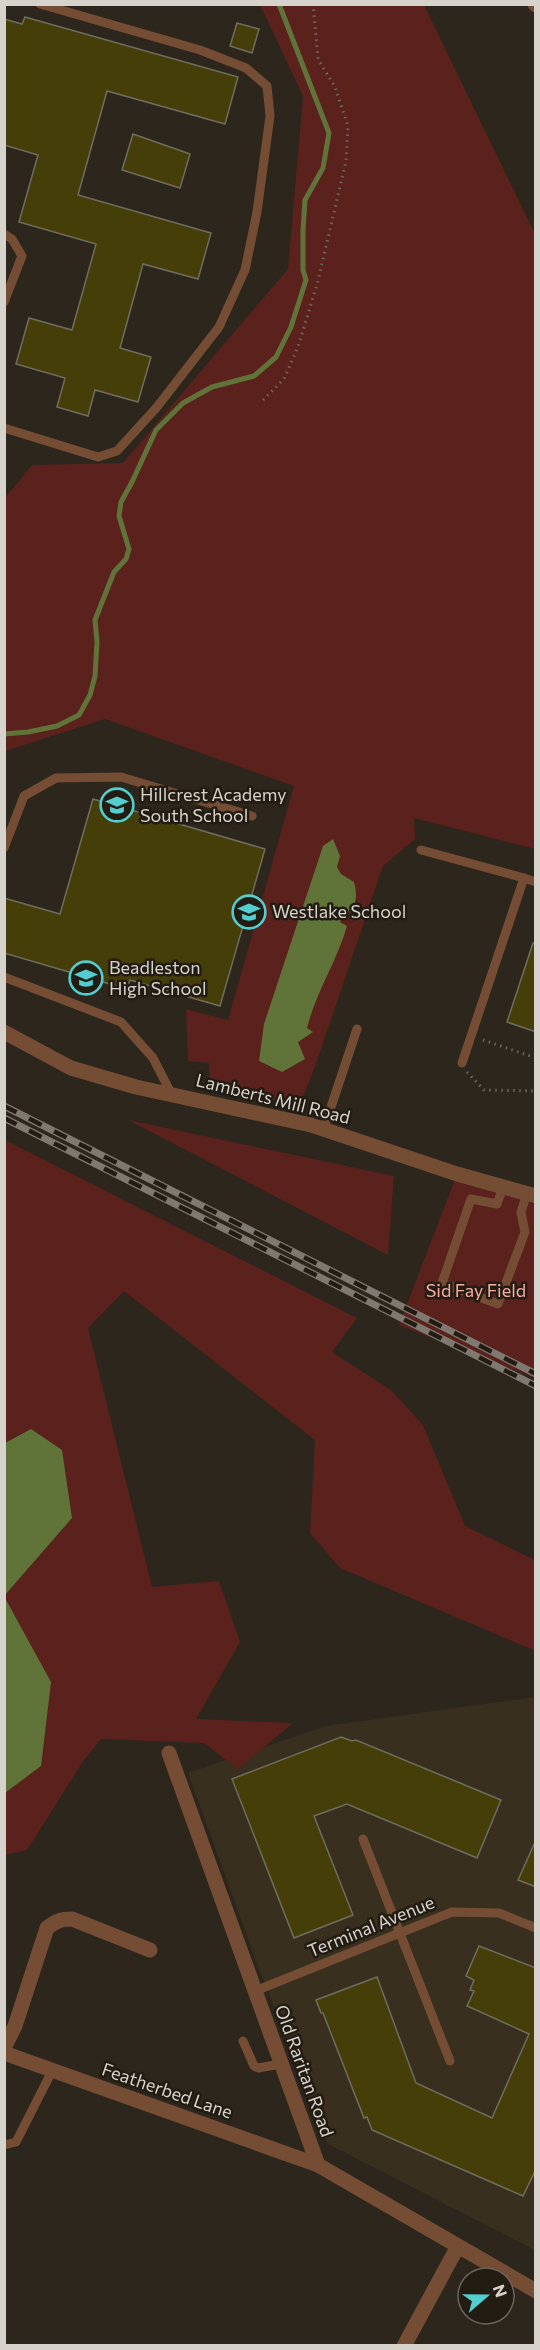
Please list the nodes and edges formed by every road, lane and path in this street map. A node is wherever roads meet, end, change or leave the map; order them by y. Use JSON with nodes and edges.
{"nodes":[{"id":1,"x":40,"y":4,"type":"edge"},
{"id":2,"x":313,"y":4,"type":"edge"},
{"id":3,"x":4,"y":234,"type":"edge"},
{"id":4,"x":4,"y":302,"type":"edge"},
{"id":5,"x":263,"y":400,"type":"dead end"},
{"id":6,"x":4,"y":428,"type":"edge"},
{"id":7,"x":252,"y":816,"type":"dead end"},
{"id":8,"x":4,"y":848,"type":"edge"},
{"id":9,"x":421,"y":850,"type":"dead end"},
{"id":10,"x":524,"y":878,"type":"junction"},
{"id":11,"x":536,"y":882,"type":"edge"},
{"id":12,"x":4,"y":977,"type":"edge"},
{"id":13,"x":357,"y":1029,"type":"dead end"},
{"id":14,"x":4,"y":1032,"type":"edge"},
{"id":15,"x":479,"y":1038,"type":"dead end"},
{"id":16,"x":536,"y":1058,"type":"edge"},
{"id":17,"x":466,"y":1063,"type":"joint"},
{"id":18,"x":536,"y":1092,"type":"edge"},
{"id":19,"x":172,"y":1095,"type":"junction"},
{"id":20,"x":324,"y":1128,"type":"junction"},
{"id":21,"x":503,"y":1187,"type":"junction"},
{"id":22,"x":531,"y":1194,"type":"edge"},
{"id":23,"x":168,"y":1753,"type":"dead end"},
{"id":24,"x":363,"y":1839,"type":"dead end"},
{"id":25,"x":536,"y":1928,"type":"edge"},
{"id":26,"x":399,"y":1932,"type":"junction"},
{"id":27,"x":150,"y":1950,"type":"dead end"},
{"id":28,"x":255,"y":1991,"type":"junction"},
{"id":29,"x":243,"y":2041,"type":"dead end"},
{"id":30,"x":4,"y":2048,"type":"edge"},
{"id":31,"x":4,"y":2053,"type":"edge"},
{"id":32,"x":450,"y":2061,"type":"dead end"},
{"id":33,"x":281,"y":2064,"type":"junction"},
{"id":34,"x":52,"y":2071,"type":"junction"},
{"id":35,"x":4,"y":2145,"type":"edge"},
{"id":36,"x":318,"y":2165,"type":"junction"},
{"id":37,"x":458,"y":2246,"type":"junction"},
{"id":38,"x":536,"y":2291,"type":"edge"},
{"id":39,"x":404,"y":2346,"type":"edge"}],
"edges":[{"from":1,"to":6,"type":"lane"},
{"from":2,"to":5,"type":"path"},
{"from":3,"to":4,"type":"lane"},
{"from":7,"to":8,"type":"lane"},
{"from":9,"to":10,"type":"lane"},
{"from":10,"to":11,"type":"lane"},
{"from":10,"to":17,"type":"lane"},
{"from":12,"to":19,"type":"lane"},
{"from":13,"to":20,"type":"lane"},
{"from":14,"to":19,"type":"street","name":"Lamberts Mill Road"},
{"from":15,"to":16,"type":"path"},
{"from":17,"to":18,"type":"path"},
{"from":19,"to":20,"type":"street","name":"Lamberts Mill Road"},
{"from":20,"to":21,"type":"street","name":"Lamberts Mill Road"},
{"from":21,"to":22,"type":"street","name":"Lamberts Mill Road"},
{"from":21,"to":22,"type":"lane"},
{"from":23,"to":28,"type":"street","name":"Old Raritan Road"},
{"from":24,"to":26,"type":"lane"},
{"from":25,"to":26,"type":"lane","name":"Terminal Avenue"},
{"from":26,"to":28,"type":"lane","name":"Terminal Avenue"},
{"from":26,"to":32,"type":"lane"},
{"from":27,"to":30,"type":"street"},
{"from":28,"to":33,"type":"street","name":"Old Raritan Road"},
{"from":29,"to":33,"type":"lane"},
{"from":31,"to":34,"type":"street","name":"Featherbed Lane"},
{"from":33,"to":36,"type":"street","name":"Old Raritan Road"},
{"from":34,"to":35,"type":"lane"},
{"from":34,"to":36,"type":"street","name":"Featherbed Lane"},
{"from":36,"to":37,"type":"street","name":"Old Raritan Road"},
{"from":37,"to":38,"type":"street","name":"Old Raritan Road"},
{"from":37,"to":39,"type":"street"}]}
